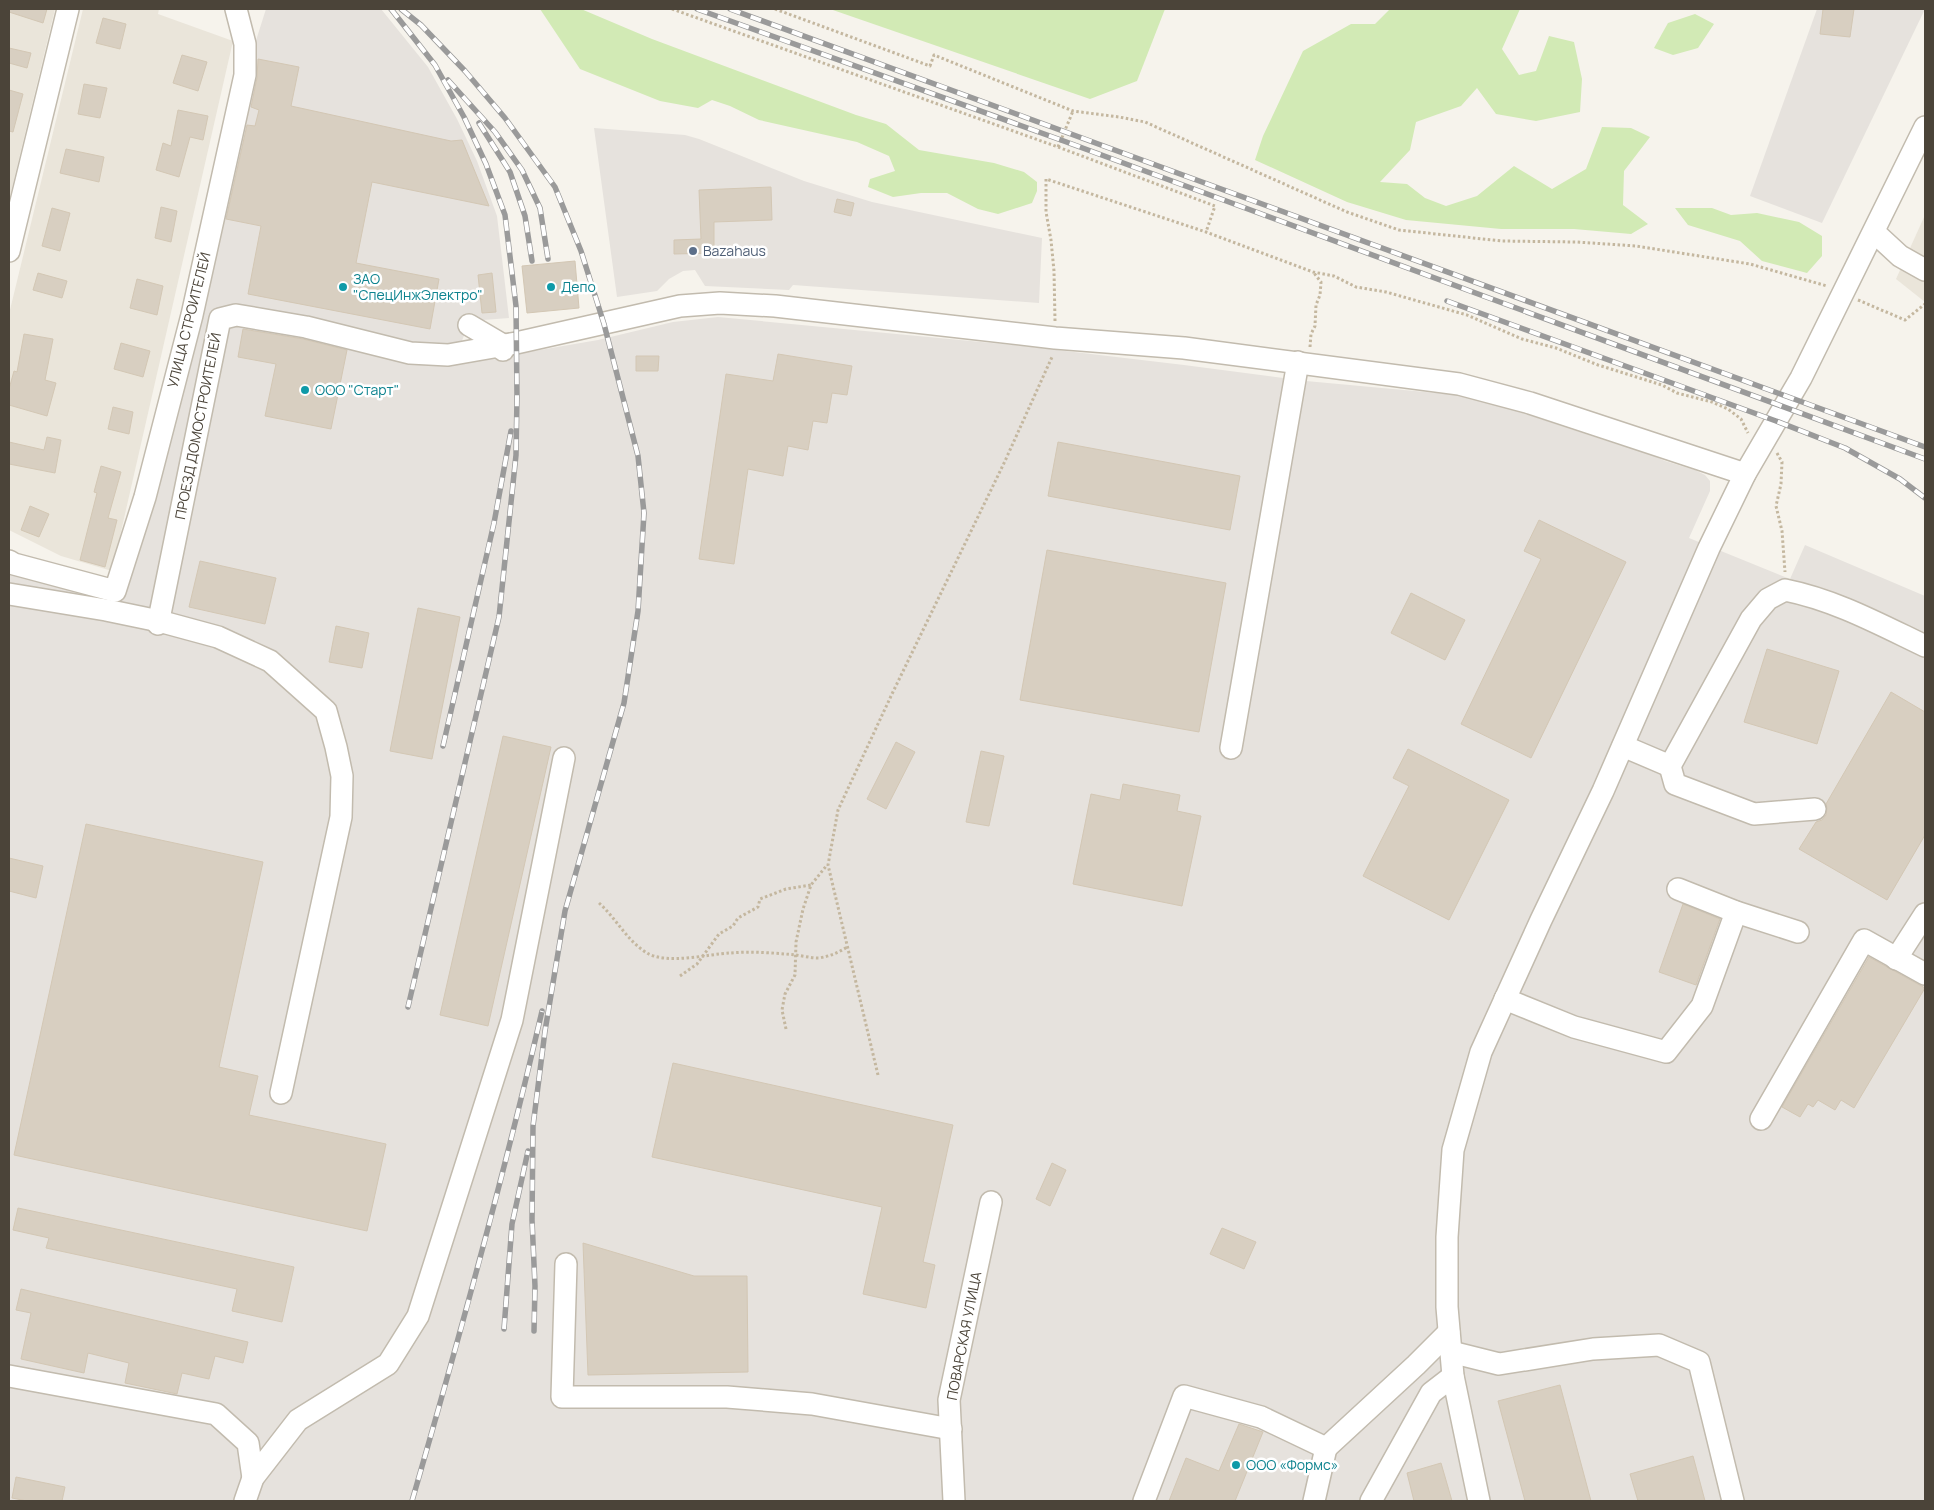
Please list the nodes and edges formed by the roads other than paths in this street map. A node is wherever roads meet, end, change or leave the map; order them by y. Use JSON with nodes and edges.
{"nodes":[{"id":1,"x":68,"y":9,"type":"edge"},
{"id":2,"x":236,"y":9,"type":"edge"},
{"id":3,"x":1925,"y":127,"type":"edge"},
{"id":4,"x":1874,"y":232,"type":"junction"},
{"id":5,"x":9,"y":251,"type":"edge"},
{"id":6,"x":1925,"y":270,"type":"edge"},
{"id":7,"x":468,"y":325,"type":"dead end"},
{"id":8,"x":507,"y":348,"type":"junction"},
{"id":9,"x":1304,"y":357,"type":"junction"},
{"id":10,"x":1745,"y":474,"type":"junction"},
{"id":11,"x":9,"y":561,"type":"edge"},
{"id":12,"x":9,"y":594,"type":"edge"},
{"id":13,"x":159,"y":623,"type":"junction"},
{"id":14,"x":1925,"y":646,"type":"edge"},
{"id":15,"x":1623,"y":746,"type":"junction"},
{"id":16,"x":1231,"y":748,"type":"dead end"},
{"id":17,"x":564,"y":758,"type":"dead end"},
{"id":18,"x":1670,"y":766,"type":"junction"},
{"id":19,"x":1815,"y":809,"type":"dead end"},
{"id":20,"x":1678,"y":889,"type":"dead end"},
{"id":21,"x":1736,"y":912,"type":"junction"},
{"id":22,"x":1925,"y":914,"type":"edge"},
{"id":23,"x":1798,"y":932,"type":"dead end"},
{"id":24,"x":1896,"y":959,"type":"junction"},
{"id":25,"x":1925,"y":974,"type":"edge"},
{"id":26,"x":1506,"y":999,"type":"junction"},
{"id":27,"x":281,"y":1094,"type":"dead end"},
{"id":28,"x":1761,"y":1119,"type":"dead end"},
{"id":29,"x":992,"y":1202,"type":"dead end"},
{"id":30,"x":566,"y":1264,"type":"dead end"},
{"id":31,"x":1450,"y":1342,"type":"junction"},
{"id":32,"x":9,"y":1376,"type":"edge"},
{"id":33,"x":1453,"y":1376,"type":"junction"},
{"id":34,"x":951,"y":1429,"type":"junction"},
{"id":35,"x":1326,"y":1448,"type":"junction"},
{"id":36,"x":253,"y":1478,"type":"junction"},
{"id":37,"x":245,"y":1501,"type":"edge"},
{"id":38,"x":954,"y":1501,"type":"edge"},
{"id":39,"x":1144,"y":1501,"type":"edge"},
{"id":40,"x":1314,"y":1501,"type":"edge"},
{"id":41,"x":1371,"y":1501,"type":"edge"},
{"id":42,"x":1479,"y":1501,"type":"edge"},
{"id":43,"x":1733,"y":1501,"type":"edge"}],
"edges":[{"from":1,"to":5,"type":"street"},
{"from":2,"to":11,"type":"street","name":"УЛИЦА СТРОИТЕЛЕЙ"},
{"from":3,"to":4,"type":"street"},
{"from":4,"to":6,"type":"street"},
{"from":4,"to":10,"type":"street"},
{"from":7,"to":8,"type":"street"},
{"from":8,"to":9,"type":"street"},
{"from":8,"to":13,"type":"street","name":"ПРОЕЗД ДОМОСТРОИТЕЛЕЙ"},
{"from":9,"to":10,"type":"street"},
{"from":9,"to":16,"type":"street"},
{"from":10,"to":15,"type":"street"},
{"from":12,"to":13,"type":"street"},
{"from":13,"to":27,"type":"street"},
{"from":14,"to":18,"type":"street"},
{"from":15,"to":18,"type":"street"},
{"from":15,"to":26,"type":"street"},
{"from":17,"to":36,"type":"street"},
{"from":18,"to":19,"type":"street"},
{"from":20,"to":21,"type":"street"},
{"from":21,"to":23,"type":"street"},
{"from":21,"to":26,"type":"street"},
{"from":22,"to":24,"type":"street"},
{"from":24,"to":25,"type":"street"},
{"from":24,"to":28,"type":"street"},
{"from":26,"to":31,"type":"street"},
{"from":29,"to":34,"type":"street","name":"ПОВАРСКАЯ УЛИЦА"},
{"from":30,"to":34,"type":"street"},
{"from":31,"to":33,"type":"street"},
{"from":31,"to":35,"type":"street"},
{"from":31,"to":43,"type":"street"},
{"from":32,"to":36,"type":"street"},
{"from":33,"to":41,"type":"street"},
{"from":33,"to":42,"type":"street"},
{"from":34,"to":38,"type":"street","name":"ПОВАРСКАЯ УЛИЦА"},
{"from":35,"to":39,"type":"street"},
{"from":35,"to":40,"type":"street"},
{"from":36,"to":37,"type":"street"}]}
